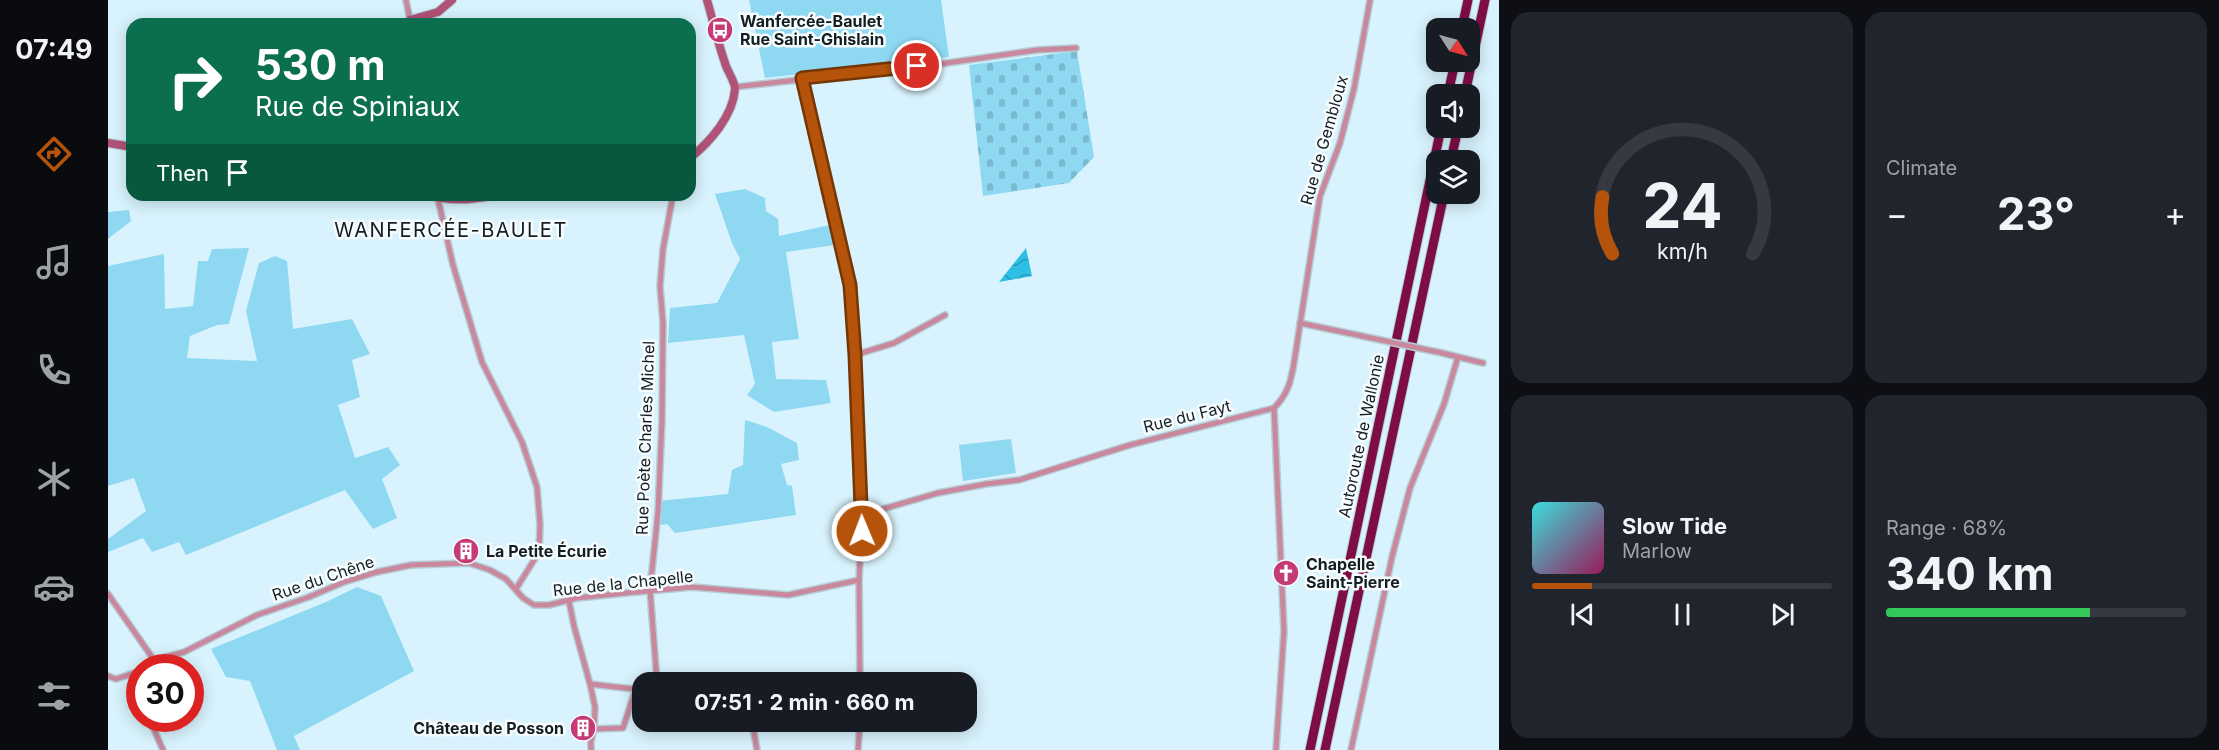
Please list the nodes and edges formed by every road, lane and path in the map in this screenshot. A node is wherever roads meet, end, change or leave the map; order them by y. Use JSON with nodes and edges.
{"nodes":[{"id":1,"x":406,"y":0,"type":"edge"},
{"id":2,"x":452,"y":0,"type":"edge"},
{"id":3,"x":707,"y":0,"type":"edge"},
{"id":4,"x":1370,"y":0,"type":"edge"},
{"id":5,"x":1468,"y":0,"type":"edge"},
{"id":6,"x":1485,"y":0,"type":"edge"},
{"id":7,"x":410,"y":18,"type":"edge"},
{"id":8,"x":422,"y":18,"type":"edge"},
{"id":9,"x":1464,"y":18,"type":"edge"},
{"id":10,"x":1076,"y":48,"type":"dead end"},
{"id":11,"x":802,"y":78,"type":"junction"},
{"id":12,"x":1467,"y":84,"type":"edge"},
{"id":13,"x":735,"y":87,"type":"junction"},
{"id":14,"x":1439,"y":138,"type":"edge"},
{"id":15,"x":108,"y":143,"type":"edge"},
{"id":16,"x":126,"y":146,"type":"edge"},
{"id":17,"x":696,"y":153,"type":"edge"},
{"id":18,"x":438,"y":201,"type":"edge"},
{"id":19,"x":672,"y":201,"type":"edge"},
{"id":20,"x":1442,"y":204,"type":"edge"},
{"id":21,"x":945,"y":315,"type":"dead end"},
{"id":22,"x":1300,"y":323,"type":"junction"},
{"id":23,"x":855,"y":355,"type":"junction"},
{"id":24,"x":1458,"y":357,"type":"junction"},
{"id":25,"x":1483,"y":363,"type":"dead end"},
{"id":26,"x":1274,"y":408,"type":"junction"},
{"id":27,"x":862,"y":515,"type":"junction"},
{"id":28,"x":859,"y":580,"type":"junction"},
{"id":29,"x":516,"y":589,"type":"junction"},
{"id":30,"x":650,"y":590,"type":"junction"},
{"id":31,"x":108,"y":594,"type":"edge"},
{"id":32,"x":569,"y":601,"type":"junction"},
{"id":33,"x":150,"y":654,"type":"edge"},
{"id":34,"x":176,"y":654,"type":"edge"},
{"id":35,"x":656,"y":672,"type":"edge"},
{"id":36,"x":860,"y":672,"type":"edge"},
{"id":37,"x":108,"y":676,"type":"edge"},
{"id":38,"x":126,"y":676,"type":"edge"},
{"id":39,"x":590,"y":684,"type":"junction"},
{"id":40,"x":632,"y":690,"type":"edge"},
{"id":41,"x":632,"y":707,"type":"edge"},
{"id":42,"x":594,"y":729,"type":"junction"},
{"id":43,"x":155,"y":732,"type":"edge"},
{"id":44,"x":754,"y":732,"type":"edge"},
{"id":45,"x":859,"y":732,"type":"edge"},
{"id":46,"x":163,"y":750,"type":"edge"},
{"id":47,"x":591,"y":750,"type":"edge"},
{"id":48,"x":757,"y":750,"type":"edge"},
{"id":49,"x":858,"y":750,"type":"edge"},
{"id":50,"x":1276,"y":750,"type":"edge"},
{"id":51,"x":1310,"y":750,"type":"edge"},
{"id":52,"x":1325,"y":750,"type":"edge"},
{"id":53,"x":1351,"y":750,"type":"edge"}],
"edges":[{"from":1,"to":7,"type":"street"},
{"from":2,"to":8,"type":"main road"},
{"from":3,"to":13,"type":"main road"},
{"from":4,"to":22,"type":"street","name":"Rue de Gembloux"},
{"from":5,"to":9,"type":"highway"},
{"from":6,"to":12,"type":"highway"},
{"from":10,"to":11,"type":"street"},
{"from":11,"to":13,"type":"street"},
{"from":11,"to":23,"type":"street"},
{"from":13,"to":17,"type":"main road"},
{"from":14,"to":51,"type":"highway","name":"Autoroute de Wallonie"},
{"from":15,"to":16,"type":"main road"},
{"from":18,"to":29,"type":"street"},
{"from":19,"to":30,"type":"street","name":"Rue Poète Charles Michel"},
{"from":20,"to":52,"type":"highway","name":"Autoroute de Wallonie"},
{"from":21,"to":23,"type":"street"},
{"from":22,"to":24,"type":"street","bridge":true},
{"from":22,"to":26,"type":"street"},
{"from":23,"to":27,"type":"street"},
{"from":24,"to":25,"type":"street"},
{"from":24,"to":53,"type":"street"},
{"from":26,"to":27,"type":"street","name":"Rue du Fayt"},
{"from":26,"to":50,"type":"street"},
{"from":27,"to":28,"type":"street"},
{"from":28,"to":30,"type":"street","name":"Rue de la Chapelle"},
{"from":28,"to":36,"type":"street"},
{"from":29,"to":32,"type":"street","name":"Rue de la Chapelle"},
{"from":29,"to":34,"type":"street","name":"Rue du Chêne"},
{"from":30,"to":32,"type":"street","name":"Rue de la Chapelle"},
{"from":30,"to":35,"type":"street","name":"Rue Poète Charles Michel"},
{"from":31,"to":33,"type":"street"},
{"from":32,"to":39,"type":"street"},
{"from":37,"to":38,"type":"street"},
{"from":39,"to":40,"type":"street"},
{"from":39,"to":42,"type":"street"},
{"from":41,"to":42,"type":"street"},
{"from":42,"to":47,"type":"street"},
{"from":43,"to":46,"type":"street"},
{"from":44,"to":48,"type":"street"},
{"from":45,"to":49,"type":"street"}]}
